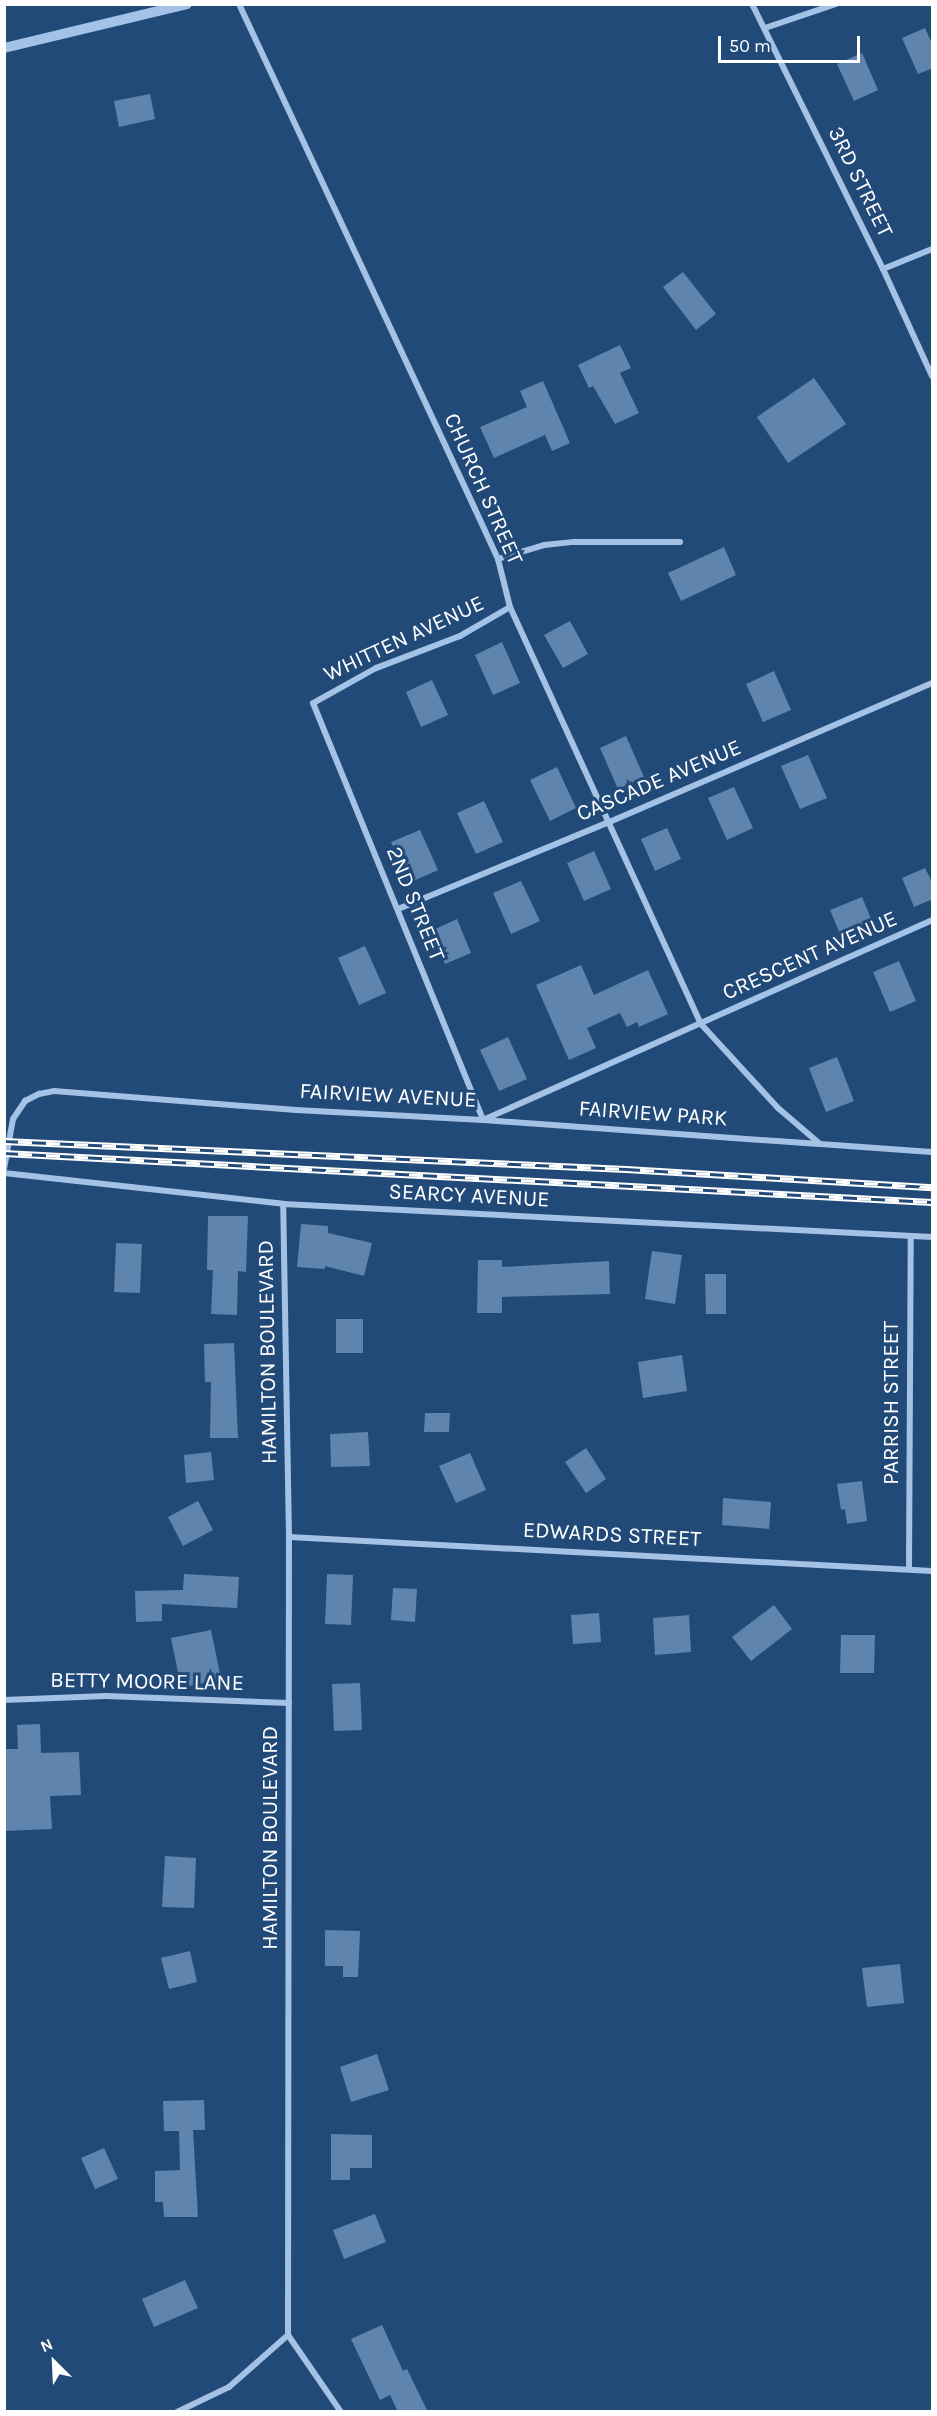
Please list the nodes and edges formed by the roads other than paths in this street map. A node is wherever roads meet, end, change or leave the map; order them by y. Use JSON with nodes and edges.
{"nodes":[{"id":1,"x":187,"y":4,"type":"edge"},
{"id":2,"x":240,"y":4,"type":"edge"},
{"id":3,"x":752,"y":4,"type":"edge"},
{"id":4,"x":836,"y":4,"type":"edge"},
{"id":5,"x":765,"y":28,"type":"junction"},
{"id":6,"x":4,"y":48,"type":"edge"},
{"id":7,"x":933,"y":249,"type":"edge"},
{"id":8,"x":883,"y":269,"type":"junction"},
{"id":9,"x":933,"y":376,"type":"edge"},
{"id":10,"x":680,"y":542,"type":"dead end"},
{"id":11,"x":498,"y":559,"type":"junction"},
{"id":12,"x":510,"y":607,"type":"junction"},
{"id":13,"x":933,"y":683,"type":"edge"},
{"id":14,"x":313,"y":703,"type":"joint"},
{"id":15,"x":607,"y":823,"type":"junction"},
{"id":16,"x":398,"y":909,"type":"junction"},
{"id":17,"x":933,"y":920,"type":"edge"},
{"id":18,"x":701,"y":1024,"type":"junction"},
{"id":19,"x":483,"y":1120,"type":"junction"},
{"id":20,"x":820,"y":1144,"type":"junction"},
{"id":21,"x":933,"y":1152,"type":"edge"},
{"id":22,"x":4,"y":1171,"type":"edge"},
{"id":23,"x":283,"y":1204,"type":"junction"},
{"id":24,"x":911,"y":1237,"type":"junction"},
{"id":25,"x":933,"y":1237,"type":"edge"},
{"id":26,"x":289,"y":1537,"type":"junction"},
{"id":27,"x":909,"y":1569,"type":"junction"},
{"id":28,"x":933,"y":1571,"type":"edge"},
{"id":29,"x":4,"y":1700,"type":"edge"},
{"id":30,"x":289,"y":1703,"type":"junction"},
{"id":31,"x":288,"y":2335,"type":"junction"},
{"id":32,"x":177,"y":2412,"type":"edge"},
{"id":33,"x":341,"y":2412,"type":"edge"}],
"edges":[{"from":1,"to":6,"type":"street"},
{"from":2,"to":11,"type":"street","name":"CHURCH STREET"},
{"from":3,"to":5,"type":"street","name":"3RD STREET"},
{"from":4,"to":5,"type":"street"},
{"from":5,"to":8,"type":"street","name":"3RD STREET"},
{"from":7,"to":8,"type":"street"},
{"from":8,"to":9,"type":"street","name":"3RD STREET"},
{"from":10,"to":11,"type":"street"},
{"from":11,"to":12,"type":"street","name":"CHURCH STREET"},
{"from":12,"to":14,"type":"street","name":"WHITTEN AVENUE"},
{"from":12,"to":15,"type":"street","name":"CHURCH STREET"},
{"from":13,"to":15,"type":"street","name":"CASCADE AVENUE"},
{"from":14,"to":16,"type":"street","name":"2ND STREET"},
{"from":15,"to":16,"type":"street","name":"CASCADE AVENUE"},
{"from":15,"to":18,"type":"street","name":"CHURCH STREET"},
{"from":16,"to":19,"type":"street","name":"2ND STREET"},
{"from":17,"to":18,"type":"street","name":"CRESCENT AVENUE"},
{"from":18,"to":19,"type":"street","name":"FAIRVIEW AVENUE"},
{"from":18,"to":20,"type":"street"},
{"from":19,"to":20,"type":"street","name":"FAIRVIEW PARK"},
{"from":19,"to":22,"type":"street","name":"FAIRVIEW AVENUE"},
{"from":20,"to":21,"type":"street"},
{"from":22,"to":23,"type":"street","name":"SEARCY AVENUE"},
{"from":23,"to":24,"type":"street","name":"SEARCY AVENUE"},
{"from":23,"to":26,"type":"street","name":"HAMILTON BOULEVARD"},
{"from":24,"to":25,"type":"street","name":"SEARCY AVENUE"},
{"from":24,"to":27,"type":"street","name":"PARRISH STREET"},
{"from":26,"to":27,"type":"street","name":"EDWARDS STREET"},
{"from":26,"to":30,"type":"street","name":"HAMILTON BOULEVARD"},
{"from":27,"to":28,"type":"street","name":"EDWARDS STREET"},
{"from":29,"to":30,"type":"street","name":"BETTY MOORE LANE"},
{"from":30,"to":31,"type":"street","name":"HAMILTON BOULEVARD"},
{"from":31,"to":32,"type":"street"},
{"from":31,"to":33,"type":"street"}]}
